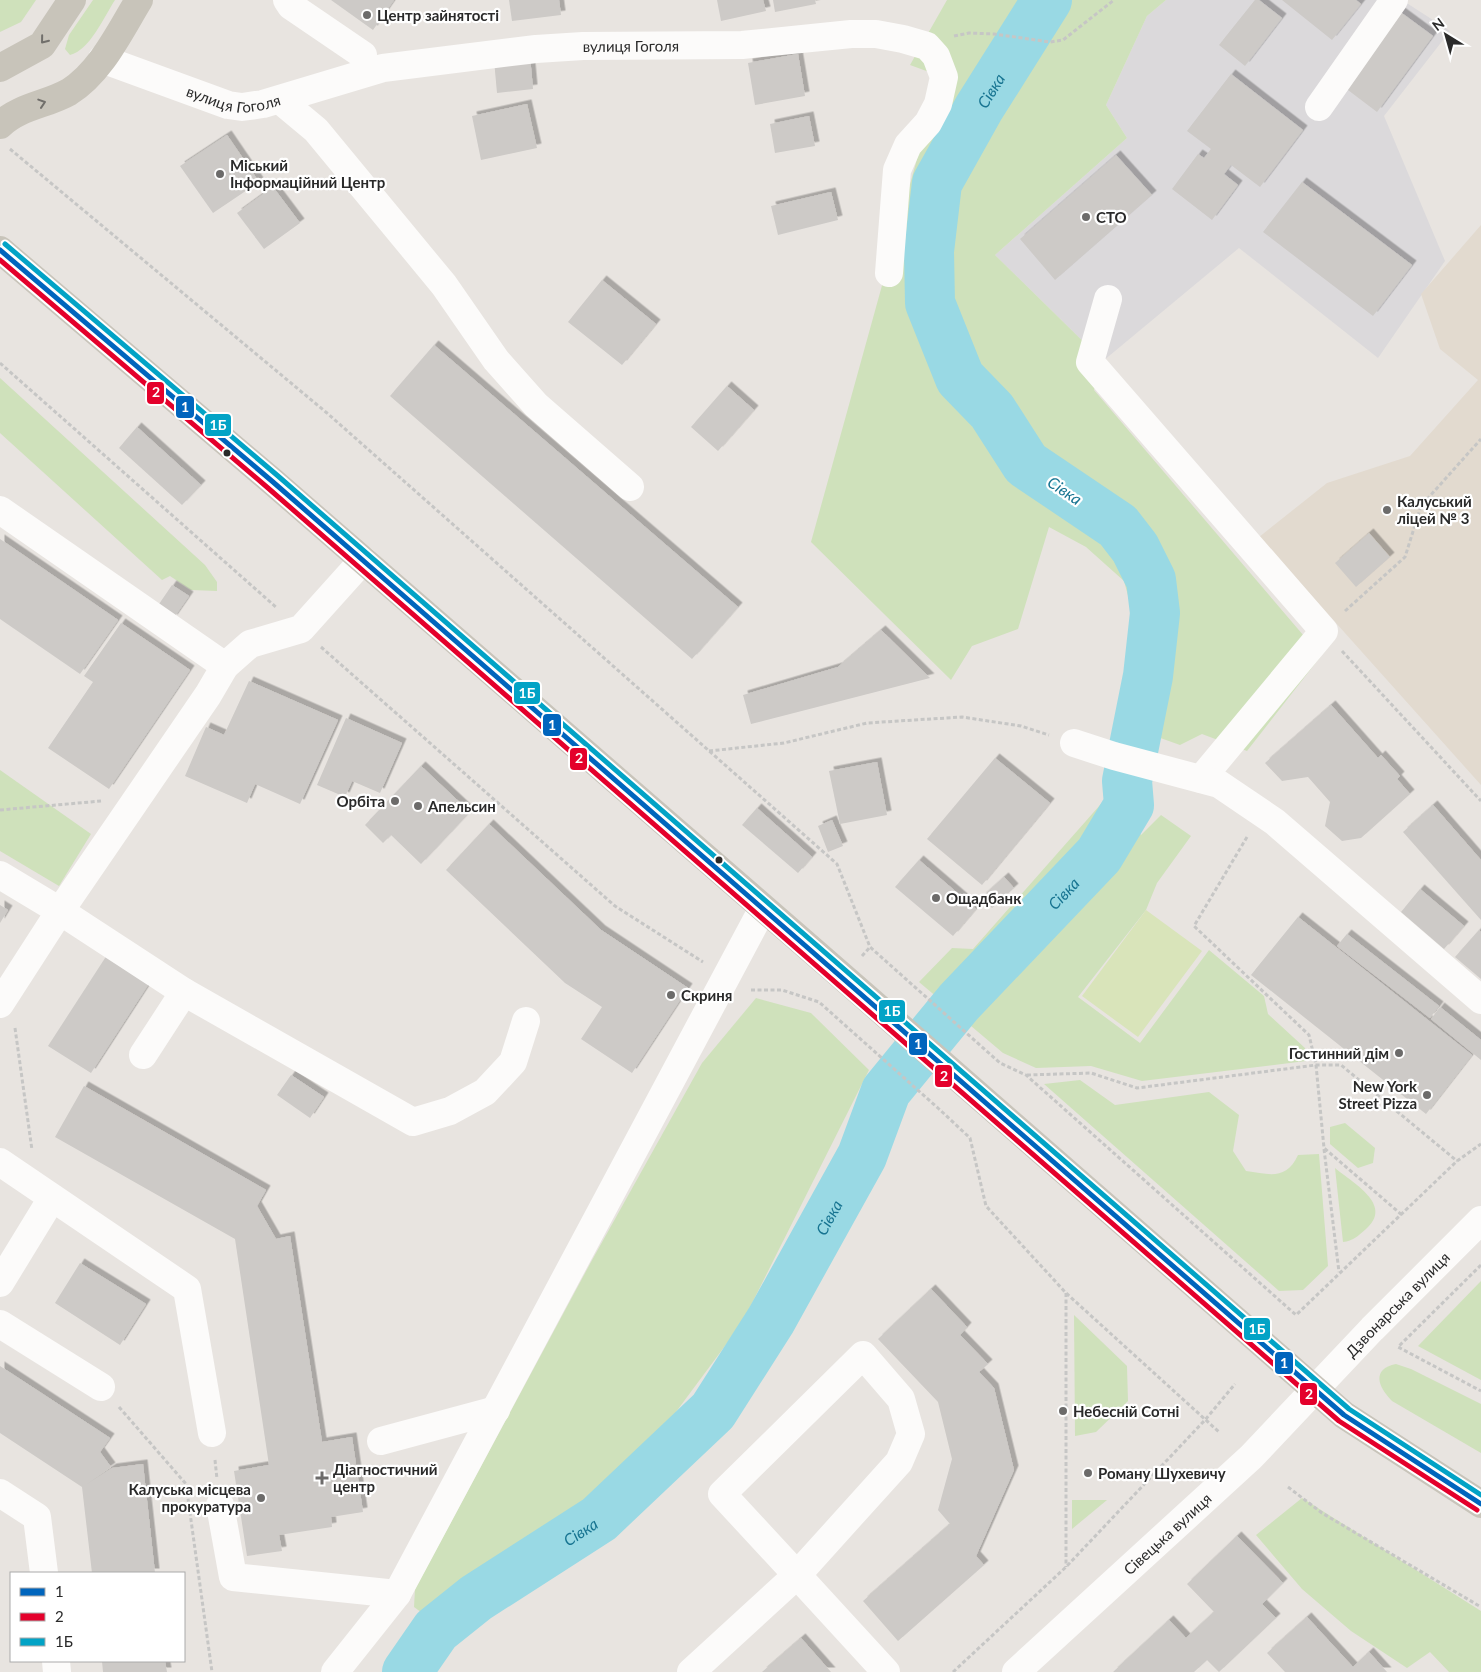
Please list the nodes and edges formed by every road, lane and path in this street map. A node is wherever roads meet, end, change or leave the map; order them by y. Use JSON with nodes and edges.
{"nodes":[{"id":1,"x":72,"y":0,"type":"edge"},
{"id":2,"x":140,"y":0,"type":"edge"},
{"id":3,"x":286,"y":0,"type":"edge"},
{"id":4,"x":1114,"y":0,"type":"edge"},
{"id":5,"x":1394,"y":0,"type":"edge"},
{"id":6,"x":994,"y":34,"type":"dead end"},
{"id":7,"x":363,"y":55,"type":"dead end"},
{"id":8,"x":102,"y":59,"type":"junction"},
{"id":9,"x":0,"y":68,"type":"edge"},
{"id":10,"x":280,"y":100,"type":"junction"},
{"id":11,"x":1319,"y":106,"type":"dead end"},
{"id":12,"x":5,"y":137,"type":"edge"},
{"id":13,"x":0,"y":250,"type":"edge"},
{"id":14,"x":889,"y":274,"type":"dead end"},
{"id":15,"x":1108,"y":299,"type":"dead end"},
{"id":16,"x":0,"y":363,"type":"edge"},
{"id":17,"x":1481,"y":439,"type":"edge"},
{"id":18,"x":630,"y":487,"type":"dead end"},
{"id":19,"x":0,"y":510,"type":"edge"},
{"id":20,"x":363,"y":560,"type":"junction"},
{"id":21,"x":301,"y":629,"type":"junction"},
{"id":22,"x":1324,"y":630,"type":"junction"},
{"id":23,"x":225,"y":666,"type":"junction"},
{"id":24,"x":1074,"y":743,"type":"joint"},
{"id":25,"x":709,"y":751,"type":"junction"},
{"id":26,"x":1201,"y":779,"type":"junction"},
{"id":27,"x":137,"y":799,"type":"junction"},
{"id":28,"x":1481,"y":801,"type":"edge"},
{"id":29,"x":0,"y":810,"type":"edge"},
{"id":30,"x":1261,"y":813,"type":"junction"},
{"id":31,"x":0,"y":875,"type":"edge"},
{"id":32,"x":763,"y":908,"type":"junction"},
{"id":33,"x":60,"y":910,"type":"junction"},
{"id":34,"x":726,"y":976,"type":"junction"},
{"id":35,"x":184,"y":992,"type":"junction"},
{"id":36,"x":5,"y":997,"type":"edge"},
{"id":37,"x":1481,"y":1000,"type":"edge"},
{"id":38,"x":526,"y":1021,"type":"dead end"},
{"id":39,"x":143,"y":1055,"type":"dead end"},
{"id":40,"x":1316,"y":1065,"type":"junction"},
{"id":41,"x":1026,"y":1075,"type":"junction"},
{"id":42,"x":1481,"y":1144,"type":"edge"},
{"id":43,"x":1324,"y":1148,"type":"junction"},
{"id":44,"x":1457,"y":1161,"type":"junction"},
{"id":45,"x":0,"y":1162,"type":"edge"},
{"id":46,"x":45,"y":1193,"type":"junction"},
{"id":47,"x":1402,"y":1215,"type":"junction"},
{"id":48,"x":1481,"y":1220,"type":"edge"},
{"id":49,"x":1481,"y":1265,"type":"edge"},
{"id":50,"x":1339,"y":1272,"type":"junction"},
{"id":51,"x":0,"y":1283,"type":"edge"},
{"id":52,"x":1066,"y":1293,"type":"junction"},
{"id":53,"x":0,"y":1324,"type":"edge"},
{"id":54,"x":1235,"y":1384,"type":"dead end"},
{"id":55,"x":102,"y":1386,"type":"joint"},
{"id":56,"x":1315,"y":1390,"type":"junction"},
{"id":57,"x":1481,"y":1391,"type":"edge"},
{"id":58,"x":496,"y":1410,"type":"junction"},
{"id":59,"x":1205,"y":1420,"type":"junction"},
{"id":60,"x":1219,"y":1432,"type":"dead end"},
{"id":61,"x":212,"y":1433,"type":"joint"},
{"id":62,"x":381,"y":1441,"type":"dead end"},
{"id":63,"x":1288,"y":1487,"type":"dead end"},
{"id":64,"x":0,"y":1492,"type":"edge"},
{"id":65,"x":220,"y":1504,"type":"joint"},
{"id":66,"x":1481,"y":1504,"type":"edge"},
{"id":67,"x":1066,"y":1568,"type":"junction"},
{"id":68,"x":44,"y":1572,"type":"edge"},
{"id":69,"x":797,"y":1575,"type":"junction"},
{"id":70,"x":397,"y":1594,"type":"junction"},
{"id":71,"x":1481,"y":1606,"type":"edge"},
{"id":72,"x":212,"y":1672,"type":"edge"},
{"id":73,"x":335,"y":1672,"type":"edge"},
{"id":74,"x":691,"y":1672,"type":"edge"},
{"id":75,"x":886,"y":1672,"type":"edge"},
{"id":76,"x":953,"y":1672,"type":"edge"},
{"id":77,"x":1016,"y":1672,"type":"edge"}],
"edges":[{"from":1,"to":9,"type":"main road","one_way":true},
{"from":2,"to":8,"type":"main road"},
{"from":3,"to":7,"type":"street"},
{"from":4,"to":6,"type":"path"},
{"from":5,"to":11,"type":"street"},
{"from":8,"to":10,"type":"street","name":"вулиця Гоголя"},
{"from":12,"to":8,"type":"main road","one_way":true},
{"from":10,"to":14,"type":"street","name":"вулиця Гоголя"},
{"from":10,"to":18,"type":"street"},
{"from":12,"to":25,"type":"path"},
{"from":13,"to":20,"type":"main road"},
{"from":15,"to":22,"type":"street"},
{"from":16,"to":21,"type":"path"},
{"from":17,"to":22,"type":"path"},
{"from":19,"to":23,"type":"street"},
{"from":20,"to":21,"type":"street"},
{"from":20,"to":32,"type":"main road"},
{"from":21,"to":23,"type":"street"},
{"from":21,"to":34,"type":"path"},
{"from":22,"to":26,"type":"street"},
{"from":22,"to":28,"type":"path"},
{"from":23,"to":27,"type":"street"},
{"from":24,"to":25,"type":"path"},
{"from":24,"to":26,"type":"street"},
{"from":25,"to":41,"type":"path"},
{"from":26,"to":30,"type":"street"},
{"from":27,"to":29,"type":"path"},
{"from":27,"to":33,"type":"street"},
{"from":30,"to":37,"type":"street"},
{"from":30,"to":40,"type":"path"},
{"from":31,"to":33,"type":"street"},
{"from":32,"to":34,"type":"street"},
{"from":32,"to":56,"type":"main road"},
{"from":33,"to":35,"type":"street"},
{"from":33,"to":36,"type":"street"},
{"from":34,"to":52,"type":"path"},
{"from":34,"to":58,"type":"street"},
{"from":35,"to":38,"type":"street"},
{"from":35,"to":39,"type":"street"},
{"from":36,"to":46,"type":"path"},
{"from":40,"to":41,"type":"path"},
{"from":40,"to":43,"type":"path"},
{"from":40,"to":44,"type":"path"},
{"from":41,"to":50,"type":"path"},
{"from":42,"to":44,"type":"path"},
{"from":43,"to":47,"type":"path"},
{"from":43,"to":50,"type":"path"},
{"from":44,"to":47,"type":"path"},
{"from":45,"to":46,"type":"street"},
{"from":46,"to":51,"type":"street"},
{"from":46,"to":61,"type":"street"},
{"from":47,"to":50,"type":"path"},
{"from":48,"to":56,"type":"street","name":"Дзвонарська вулиця"},
{"from":49,"to":57,"type":"path"},
{"from":52,"to":59,"type":"path"},
{"from":52,"to":67,"type":"path"},
{"from":53,"to":55,"type":"street"},
{"from":54,"to":59,"type":"path"},
{"from":55,"to":72,"type":"path"},
{"from":56,"to":66,"type":"main road"},
{"from":56,"to":77,"type":"street","name":"Сівецька вулиця"},
{"from":58,"to":62,"type":"street"},
{"from":58,"to":70,"type":"street"},
{"from":59,"to":60,"type":"path"},
{"from":59,"to":67,"type":"path"},
{"from":61,"to":65,"type":"path"},
{"from":63,"to":71,"type":"path"},
{"from":64,"to":68,"type":"street"},
{"from":65,"to":70,"type":"street"},
{"from":67,"to":76,"type":"path"},
{"from":69,"to":69,"type":"street"},
{"from":69,"to":74,"type":"street"},
{"from":69,"to":75,"type":"street"},
{"from":70,"to":73,"type":"street"}]}
